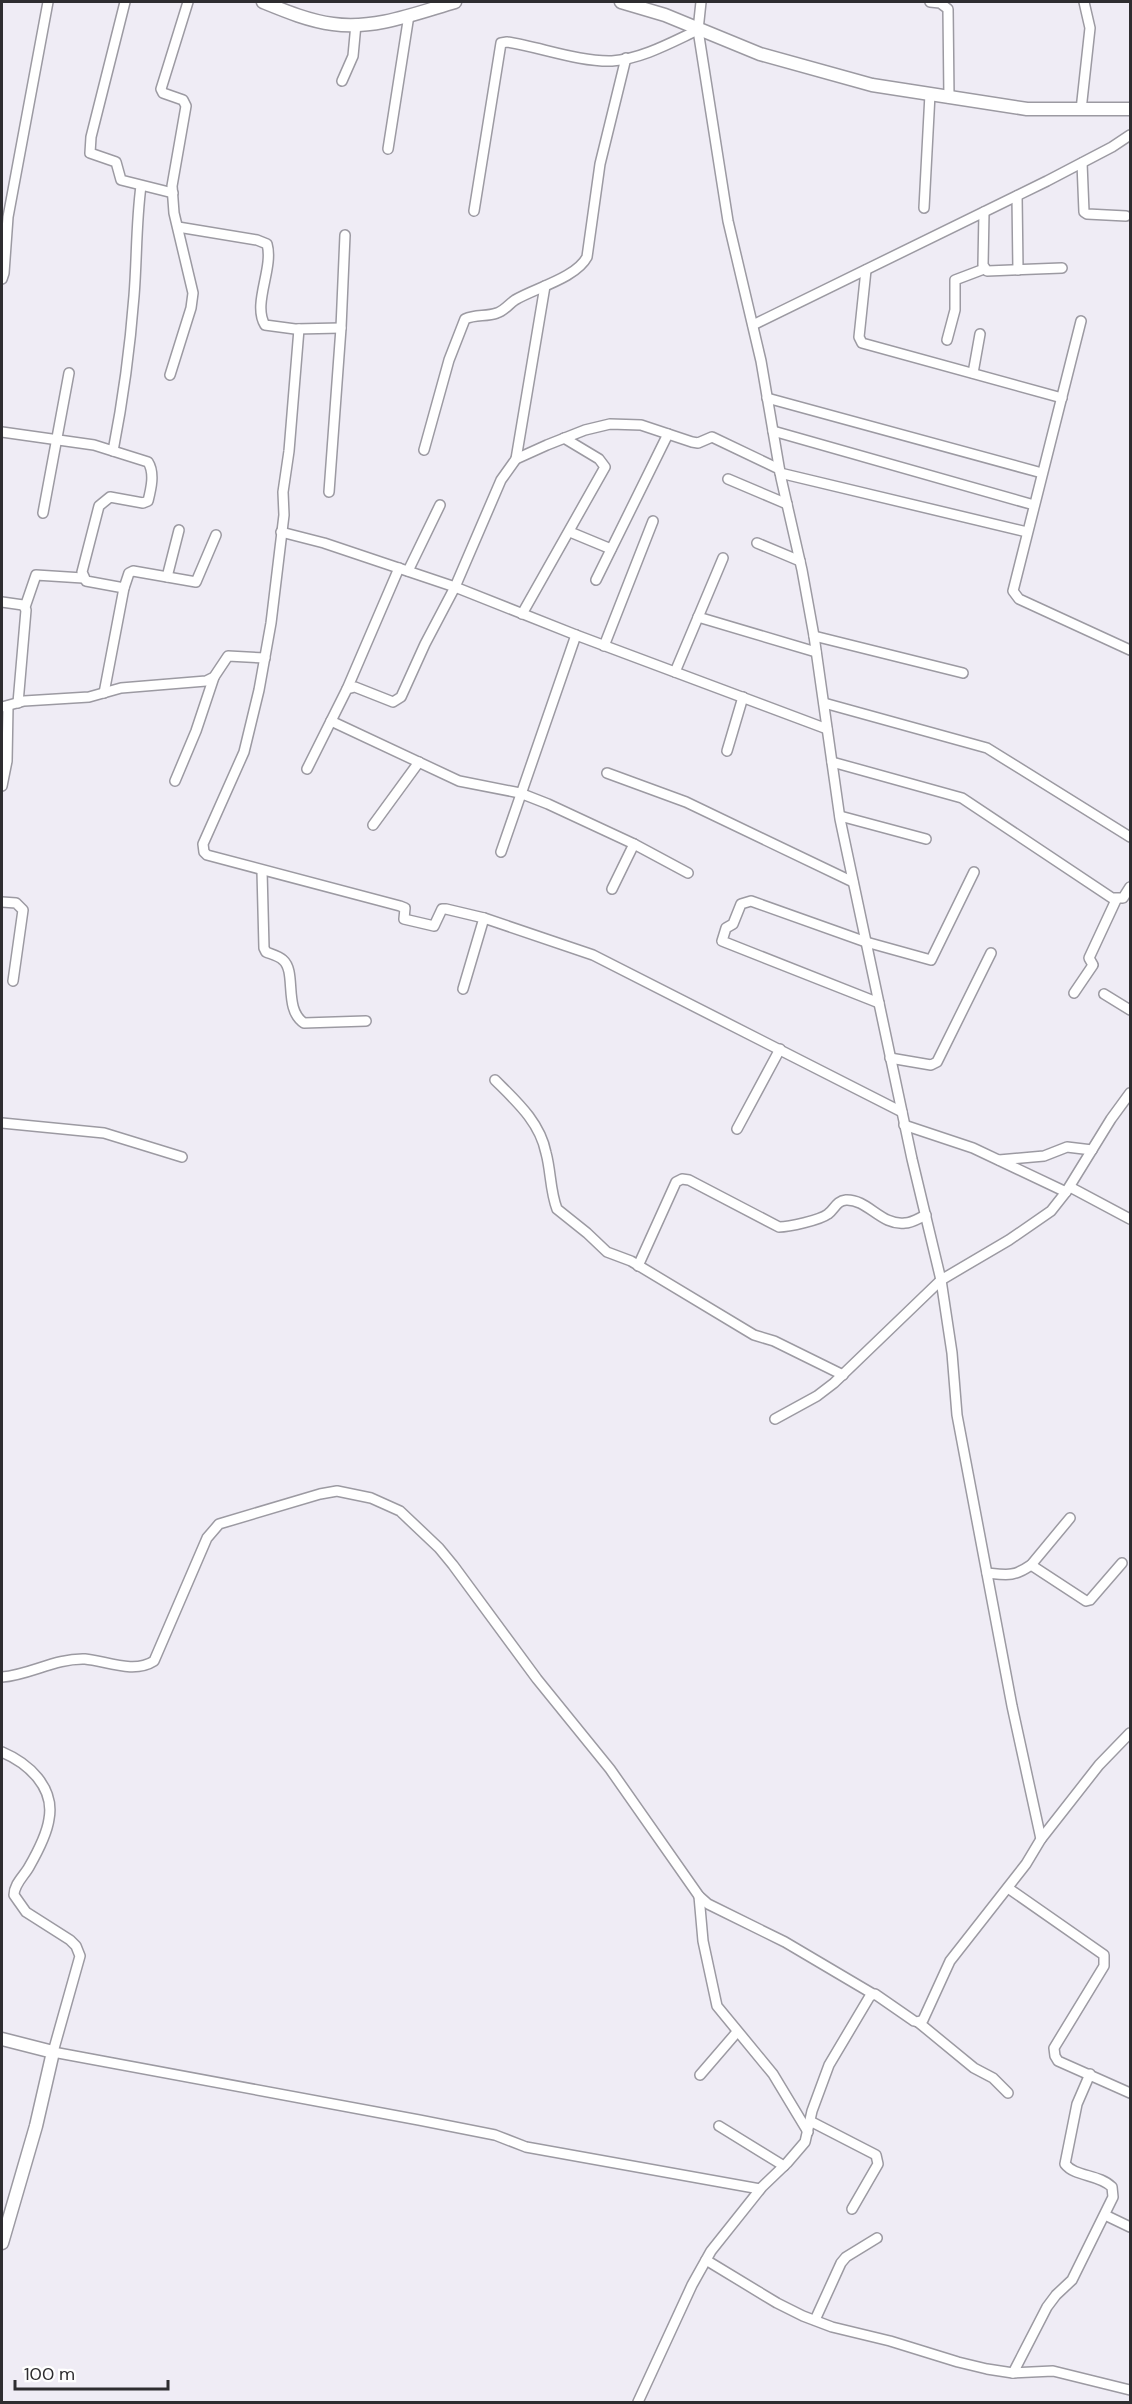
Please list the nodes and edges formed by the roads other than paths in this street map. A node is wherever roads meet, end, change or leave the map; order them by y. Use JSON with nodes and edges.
{"nodes":[{"id":1,"x":48,"y":2,"type":"edge"},
{"id":2,"x":125,"y":2,"type":"edge"},
{"id":3,"x":188,"y":2,"type":"edge"},
{"id":4,"x":263,"y":2,"type":"edge"},
{"id":5,"x":455,"y":2,"type":"edge"},
{"id":6,"x":621,"y":2,"type":"edge"},
{"id":7,"x":701,"y":2,"type":"edge"},
{"id":8,"x":930,"y":2,"type":"edge"},
{"id":9,"x":1084,"y":2,"type":"edge"},
{"id":10,"x":409,"y":15,"type":"junction"},
{"id":11,"x":356,"y":24,"type":"junction"},
{"id":12,"x":698,"y":30,"type":"junction"},
{"id":13,"x":626,"y":58,"type":"junction"},
{"id":14,"x":342,"y":81,"type":"dead end"},
{"id":15,"x":930,"y":94,"type":"junction"},
{"id":16,"x":949,"y":98,"type":"junction"},
{"id":17,"x":1131,"y":109,"type":"edge"},
{"id":18,"x":1081,"y":110,"type":"junction"},
{"id":19,"x":1131,"y":135,"type":"edge"},
{"id":20,"x":388,"y":149,"type":"dead end"},
{"id":21,"x":1082,"y":163,"type":"junction"},
{"id":22,"x":141,"y":186,"type":"junction"},
{"id":23,"x":173,"y":193,"type":"junction"},
{"id":24,"x":1017,"y":196,"type":"junction"},
{"id":25,"x":924,"y":208,"type":"dead end"},
{"id":26,"x":474,"y":211,"type":"dead end"},
{"id":27,"x":984,"y":212,"type":"junction"},
{"id":28,"x":1126,"y":216,"type":"dead end"},
{"id":29,"x":178,"y":227,"type":"junction"},
{"id":30,"x":345,"y":235,"type":"dead end"},
{"id":31,"x":1062,"y":268,"type":"dead end"},
{"id":32,"x":984,"y":269,"type":"junction"},
{"id":33,"x":866,"y":270,"type":"junction"},
{"id":34,"x":1018,"y":270,"type":"junction"},
{"id":35,"x":2,"y":279,"type":"edge"},
{"id":36,"x":545,"y":286,"type":"junction"},
{"id":37,"x":1081,"y":321,"type":"dead end"},
{"id":38,"x":753,"y":325,"type":"junction"},
{"id":39,"x":341,"y":328,"type":"junction"},
{"id":40,"x":299,"y":329,"type":"junction"},
{"id":41,"x":980,"y":334,"type":"dead end"},
{"id":42,"x":947,"y":339,"type":"dead end"},
{"id":43,"x":69,"y":373,"type":"dead end"},
{"id":44,"x":973,"y":373,"type":"junction"},
{"id":45,"x":170,"y":375,"type":"dead end"},
{"id":46,"x":767,"y":398,"type":"junction"},
{"id":47,"x":1062,"y":398,"type":"junction"},
{"id":48,"x":773,"y":431,"type":"junction"},
{"id":49,"x":2,"y":432,"type":"edge"},
{"id":50,"x":668,"y":434,"type":"junction"},
{"id":51,"x":564,"y":438,"type":"junction"},
{"id":52,"x":56,"y":440,"type":"junction"},
{"id":53,"x":424,"y":450,"type":"dead end"},
{"id":54,"x":113,"y":451,"type":"junction"},
{"id":55,"x":516,"y":459,"type":"junction"},
{"id":56,"x":779,"y":471,"type":"junction"},
{"id":57,"x":1042,"y":473,"type":"junction"},
{"id":58,"x":728,"y":479,"type":"dead end"},
{"id":59,"x":329,"y":492,"type":"dead end"},
{"id":60,"x":787,"y":504,"type":"junction"},
{"id":61,"x":440,"y":505,"type":"dead end"},
{"id":62,"x":1034,"y":505,"type":"junction"},
{"id":63,"x":43,"y":513,"type":"dead end"},
{"id":64,"x":653,"y":521,"type":"dead end"},
{"id":65,"x":179,"y":530,"type":"dead end"},
{"id":66,"x":281,"y":532,"type":"junction"},
{"id":67,"x":570,"y":532,"type":"junction"},
{"id":68,"x":1027,"y":532,"type":"junction"},
{"id":69,"x":216,"y":535,"type":"dead end"},
{"id":70,"x":757,"y":543,"type":"dead end"},
{"id":71,"x":611,"y":549,"type":"junction"},
{"id":72,"x":723,"y":558,"type":"dead end"},
{"id":73,"x":800,"y":561,"type":"junction"},
{"id":74,"x":403,"y":569,"type":"junction"},
{"id":75,"x":167,"y":577,"type":"junction"},
{"id":76,"x":83,"y":578,"type":"junction"},
{"id":77,"x":596,"y":580,"type":"dead end"},
{"id":78,"x":455,"y":587,"type":"junction"},
{"id":79,"x":124,"y":588,"type":"junction"},
{"id":80,"x":2,"y":602,"type":"edge"},
{"id":81,"x":25,"y":607,"type":"junction"},
{"id":82,"x":522,"y":614,"type":"junction"},
{"id":83,"x":698,"y":617,"type":"junction"},
{"id":84,"x":576,"y":635,"type":"junction"},
{"id":85,"x":814,"y":636,"type":"junction"},
{"id":86,"x":604,"y":646,"type":"junction"},
{"id":87,"x":1131,"y":650,"type":"edge"},
{"id":88,"x":816,"y":652,"type":"junction"},
{"id":89,"x":265,"y":658,"type":"junction"},
{"id":90,"x":675,"y":672,"type":"junction"},
{"id":91,"x":963,"y":674,"type":"dead end"},
{"id":92,"x":214,"y":677,"type":"junction"},
{"id":93,"x":347,"y":688,"type":"junction"},
{"id":94,"x":104,"y":693,"type":"junction"},
{"id":95,"x":743,"y":697,"type":"junction"},
{"id":96,"x":18,"y":703,"type":"junction"},
{"id":97,"x":824,"y":703,"type":"junction"},
{"id":98,"x":5,"y":706,"type":"edge"},
{"id":99,"x":331,"y":721,"type":"junction"},
{"id":100,"x":827,"y":729,"type":"junction"},
{"id":101,"x":727,"y":751,"type":"dead end"},
{"id":102,"x":419,"y":762,"type":"junction"},
{"id":103,"x":832,"y":762,"type":"junction"},
{"id":104,"x":307,"y":769,"type":"dead end"},
{"id":105,"x":608,"y":773,"type":"dead end"},
{"id":106,"x":175,"y":781,"type":"dead end"},
{"id":107,"x":2,"y":786,"type":"edge"},
{"id":108,"x":520,"y":793,"type":"junction"},
{"id":109,"x":840,"y":816,"type":"junction"},
{"id":110,"x":373,"y":825,"type":"dead end"},
{"id":111,"x":1131,"y":837,"type":"edge"},
{"id":112,"x":926,"y":839,"type":"dead end"},
{"id":113,"x":634,"y":844,"type":"junction"},
{"id":114,"x":501,"y":852,"type":"dead end"},
{"id":115,"x":262,"y":871,"type":"junction"},
{"id":116,"x":974,"y":872,"type":"dead end"},
{"id":117,"x":688,"y":873,"type":"dead end"},
{"id":118,"x":854,"y":882,"type":"junction"},
{"id":119,"x":1131,"y":886,"type":"edge"},
{"id":120,"x":612,"y":889,"type":"dead end"},
{"id":121,"x":1116,"y":900,"type":"junction"},
{"id":122,"x":2,"y":902,"type":"edge"},
{"id":123,"x":484,"y":918,"type":"junction"},
{"id":124,"x":866,"y":942,"type":"junction"},
{"id":125,"x":991,"y":953,"type":"dead end"},
{"id":126,"x":13,"y":981,"type":"dead end"},
{"id":127,"x":463,"y":989,"type":"dead end"},
{"id":128,"x":1074,"y":993,"type":"dead end"},
{"id":129,"x":1104,"y":994,"type":"dead end"},
{"id":130,"x":879,"y":1003,"type":"junction"},
{"id":131,"x":1131,"y":1010,"type":"edge"},
{"id":132,"x":366,"y":1022,"type":"dead end"},
{"id":133,"x":780,"y":1049,"type":"junction"},
{"id":134,"x":890,"y":1058,"type":"junction"},
{"id":135,"x":495,"y":1080,"type":"dead end"},
{"id":136,"x":1131,"y":1093,"type":"edge"},
{"id":137,"x":902,"y":1112,"type":"junction"},
{"id":138,"x":2,"y":1123,"type":"edge"},
{"id":139,"x":904,"y":1125,"type":"junction"},
{"id":140,"x":737,"y":1129,"type":"dead end"},
{"id":141,"x":1092,"y":1150,"type":"junction"},
{"id":142,"x":182,"y":1157,"type":"dead end"},
{"id":143,"x":999,"y":1160,"type":"junction"},
{"id":144,"x":1068,"y":1189,"type":"junction"},
{"id":145,"x":926,"y":1215,"type":"junction"},
{"id":146,"x":1131,"y":1219,"type":"edge"},
{"id":147,"x":638,"y":1266,"type":"junction"},
{"id":148,"x":941,"y":1280,"type":"junction"},
{"id":149,"x":843,"y":1375,"type":"junction"},
{"id":150,"x":775,"y":1419,"type":"dead end"},
{"id":151,"x":1070,"y":1518,"type":"dead end"},
{"id":152,"x":1122,"y":1563,"type":"dead end"},
{"id":153,"x":1031,"y":1565,"type":"junction"},
{"id":154,"x":987,"y":1574,"type":"junction"},
{"id":155,"x":2,"y":1677,"type":"edge"},
{"id":156,"x":1131,"y":1733,"type":"edge"},
{"id":157,"x":2,"y":1752,"type":"edge"},
{"id":158,"x":1041,"y":1839,"type":"junction"},
{"id":159,"x":1008,"y":1888,"type":"junction"},
{"id":160,"x":699,"y":1896,"type":"junction"},
{"id":161,"x":873,"y":1994,"type":"junction"},
{"id":162,"x":918,"y":2022,"type":"junction"},
{"id":163,"x":737,"y":2032,"type":"junction"},
{"id":164,"x":2,"y":2039,"type":"edge"},
{"id":165,"x":53,"y":2052,"type":"junction"},
{"id":166,"x":1090,"y":2074,"type":"junction"},
{"id":167,"x":700,"y":2075,"type":"dead end"},
{"id":168,"x":1008,"y":2093,"type":"dead end"},
{"id":169,"x":1131,"y":2093,"type":"edge"},
{"id":170,"x":810,"y":2121,"type":"junction"},
{"id":171,"x":719,"y":2126,"type":"dead end"},
{"id":172,"x":808,"y":2133,"type":"junction"},
{"id":173,"x":784,"y":2166,"type":"junction"},
{"id":174,"x":760,"y":2190,"type":"junction"},
{"id":175,"x":852,"y":2209,"type":"dead end"},
{"id":176,"x":1105,"y":2216,"type":"junction"},
{"id":177,"x":1131,"y":2227,"type":"edge"},
{"id":178,"x":877,"y":2238,"type":"dead end"},
{"id":179,"x":2,"y":2243,"type":"edge"},
{"id":180,"x":706,"y":2260,"type":"junction"},
{"id":181,"x":815,"y":2320,"type":"junction"},
{"id":182,"x":1013,"y":2373,"type":"junction"},
{"id":183,"x":1131,"y":2390,"type":"edge"},
{"id":184,"x":638,"y":2403,"type":"edge"}],
"edges":[{"from":1,"to":35,"type":"street"},
{"from":2,"to":22,"type":"street"},
{"from":3,"to":23,"type":"street"},
{"from":4,"to":11,"type":"street"},
{"from":5,"to":10,"type":"street"},
{"from":6,"to":12,"type":"street"},
{"from":7,"to":12,"type":"street"},
{"from":8,"to":16,"type":"street"},
{"from":9,"to":18,"type":"street"},
{"from":10,"to":11,"type":"street"},
{"from":10,"to":20,"type":"street"},
{"from":11,"to":14,"type":"street"},
{"from":12,"to":13,"type":"street"},
{"from":12,"to":15,"type":"street"},
{"from":12,"to":38,"type":"street"},
{"from":13,"to":26,"type":"street"},
{"from":13,"to":36,"type":"street"},
{"from":15,"to":16,"type":"street"},
{"from":15,"to":25,"type":"street"},
{"from":16,"to":18,"type":"street"},
{"from":17,"to":18,"type":"street"},
{"from":19,"to":21,"type":"street"},
{"from":21,"to":24,"type":"street"},
{"from":21,"to":28,"type":"street"},
{"from":22,"to":23,"type":"street"},
{"from":22,"to":54,"type":"street"},
{"from":23,"to":29,"type":"street"},
{"from":24,"to":27,"type":"street"},
{"from":24,"to":34,"type":"street"},
{"from":27,"to":32,"type":"street"},
{"from":27,"to":33,"type":"street"},
{"from":29,"to":40,"type":"street"},
{"from":29,"to":45,"type":"street"},
{"from":30,"to":39,"type":"street"},
{"from":31,"to":34,"type":"street"},
{"from":32,"to":34,"type":"street"},
{"from":32,"to":42,"type":"street"},
{"from":33,"to":38,"type":"street"},
{"from":33,"to":44,"type":"street"},
{"from":36,"to":53,"type":"street"},
{"from":36,"to":55,"type":"street"},
{"from":37,"to":47,"type":"street"},
{"from":38,"to":46,"type":"street"},
{"from":39,"to":40,"type":"street"},
{"from":39,"to":59,"type":"street"},
{"from":40,"to":66,"type":"street"},
{"from":41,"to":44,"type":"street"},
{"from":43,"to":52,"type":"street"},
{"from":44,"to":47,"type":"street"},
{"from":46,"to":48,"type":"street"},
{"from":46,"to":57,"type":"street"},
{"from":47,"to":57,"type":"street"},
{"from":48,"to":56,"type":"street"},
{"from":48,"to":62,"type":"street"},
{"from":49,"to":52,"type":"street"},
{"from":50,"to":51,"type":"street"},
{"from":50,"to":56,"type":"street"},
{"from":50,"to":71,"type":"street"},
{"from":51,"to":55,"type":"street"},
{"from":51,"to":67,"type":"street"},
{"from":52,"to":54,"type":"street"},
{"from":52,"to":63,"type":"street"},
{"from":54,"to":76,"type":"street"},
{"from":55,"to":78,"type":"street"},
{"from":56,"to":60,"type":"street"},
{"from":56,"to":68,"type":"street"},
{"from":57,"to":62,"type":"street"},
{"from":58,"to":60,"type":"street"},
{"from":60,"to":73,"type":"street"},
{"from":61,"to":74,"type":"street"},
{"from":62,"to":68,"type":"street"},
{"from":64,"to":86,"type":"street"},
{"from":65,"to":75,"type":"street"},
{"from":66,"to":74,"type":"street"},
{"from":66,"to":89,"type":"street"},
{"from":67,"to":71,"type":"street"},
{"from":67,"to":82,"type":"street"},
{"from":68,"to":87,"type":"street"},
{"from":69,"to":75,"type":"street"},
{"from":70,"to":73,"type":"street"},
{"from":71,"to":77,"type":"street"},
{"from":72,"to":83,"type":"street"},
{"from":73,"to":85,"type":"street"},
{"from":74,"to":78,"type":"street"},
{"from":74,"to":93,"type":"street"},
{"from":75,"to":79,"type":"street"},
{"from":76,"to":79,"type":"street"},
{"from":76,"to":81,"type":"street"},
{"from":78,"to":82,"type":"street"},
{"from":78,"to":93,"type":"street"},
{"from":79,"to":94,"type":"street"},
{"from":80,"to":81,"type":"street"},
{"from":81,"to":96,"type":"street"},
{"from":82,"to":84,"type":"street"},
{"from":83,"to":88,"type":"street"},
{"from":83,"to":90,"type":"street"},
{"from":84,"to":86,"type":"street"},
{"from":84,"to":108,"type":"street"},
{"from":85,"to":88,"type":"street"},
{"from":85,"to":91,"type":"street"},
{"from":86,"to":90,"type":"street"},
{"from":88,"to":97,"type":"street"},
{"from":89,"to":92,"type":"street"},
{"from":89,"to":115,"type":"street"},
{"from":90,"to":95,"type":"street"},
{"from":92,"to":94,"type":"street"},
{"from":92,"to":106,"type":"street"},
{"from":93,"to":99,"type":"street"},
{"from":94,"to":96,"type":"street"},
{"from":95,"to":100,"type":"street"},
{"from":95,"to":101,"type":"street"},
{"from":96,"to":98,"type":"street"},
{"from":97,"to":100,"type":"street"},
{"from":97,"to":111,"type":"street"},
{"from":98,"to":107,"type":"street"},
{"from":99,"to":102,"type":"street"},
{"from":99,"to":104,"type":"street"},
{"from":100,"to":103,"type":"street"},
{"from":102,"to":108,"type":"street"},
{"from":102,"to":110,"type":"street"},
{"from":103,"to":109,"type":"street"},
{"from":103,"to":121,"type":"street"},
{"from":105,"to":118,"type":"street"},
{"from":108,"to":113,"type":"street"},
{"from":108,"to":114,"type":"street"},
{"from":109,"to":112,"type":"street"},
{"from":109,"to":118,"type":"street"},
{"from":113,"to":117,"type":"street"},
{"from":113,"to":120,"type":"street"},
{"from":115,"to":123,"type":"street"},
{"from":115,"to":132,"type":"street"},
{"from":116,"to":124,"type":"street"},
{"from":118,"to":124,"type":"street"},
{"from":119,"to":121,"type":"street"},
{"from":121,"to":128,"type":"street"},
{"from":122,"to":126,"type":"street"},
{"from":123,"to":127,"type":"street"},
{"from":123,"to":133,"type":"street"},
{"from":124,"to":130,"type":"street"},
{"from":124,"to":130,"type":"street"},
{"from":125,"to":134,"type":"street"},
{"from":129,"to":131,"type":"street"},
{"from":130,"to":134,"type":"street"},
{"from":133,"to":137,"type":"street"},
{"from":133,"to":140,"type":"street"},
{"from":134,"to":137,"type":"street"},
{"from":135,"to":147,"type":"street"},
{"from":136,"to":141,"type":"street"},
{"from":137,"to":139,"type":"street"},
{"from":138,"to":142,"type":"street"},
{"from":139,"to":143,"type":"street"},
{"from":139,"to":145,"type":"street"},
{"from":141,"to":143,"type":"street"},
{"from":141,"to":144,"type":"street"},
{"from":143,"to":144,"type":"street"},
{"from":144,"to":146,"type":"street"},
{"from":144,"to":148,"type":"street"},
{"from":145,"to":147,"type":"street"},
{"from":145,"to":148,"type":"street"},
{"from":147,"to":149,"type":"street"},
{"from":148,"to":149,"type":"street"},
{"from":148,"to":154,"type":"street"},
{"from":149,"to":150,"type":"street"},
{"from":151,"to":153,"type":"street"},
{"from":152,"to":153,"type":"street"},
{"from":153,"to":154,"type":"street"},
{"from":154,"to":158,"type":"street"},
{"from":155,"to":160,"type":"street"},
{"from":156,"to":158,"type":"street"},
{"from":157,"to":165,"type":"street"},
{"from":158,"to":159,"type":"street"},
{"from":159,"to":162,"type":"street"},
{"from":159,"to":166,"type":"street"},
{"from":160,"to":161,"type":"street"},
{"from":160,"to":163,"type":"street"},
{"from":161,"to":162,"type":"street"},
{"from":161,"to":170,"type":"street"},
{"from":162,"to":168,"type":"street"},
{"from":163,"to":167,"type":"street"},
{"from":163,"to":172,"type":"street"},
{"from":164,"to":165,"type":"street"},
{"from":165,"to":174,"type":"street"},
{"from":165,"to":179,"type":"street"},
{"from":166,"to":169,"type":"street"},
{"from":166,"to":176,"type":"street"},
{"from":170,"to":172,"type":"street"},
{"from":170,"to":175,"type":"street"},
{"from":171,"to":173,"type":"street"},
{"from":172,"to":173,"type":"street"},
{"from":173,"to":174,"type":"street"},
{"from":174,"to":180,"type":"street"},
{"from":176,"to":177,"type":"street"},
{"from":176,"to":182,"type":"street"},
{"from":178,"to":181,"type":"street"},
{"from":180,"to":181,"type":"street"},
{"from":180,"to":184,"type":"street"},
{"from":181,"to":182,"type":"street"},
{"from":182,"to":183,"type":"street"}]}
